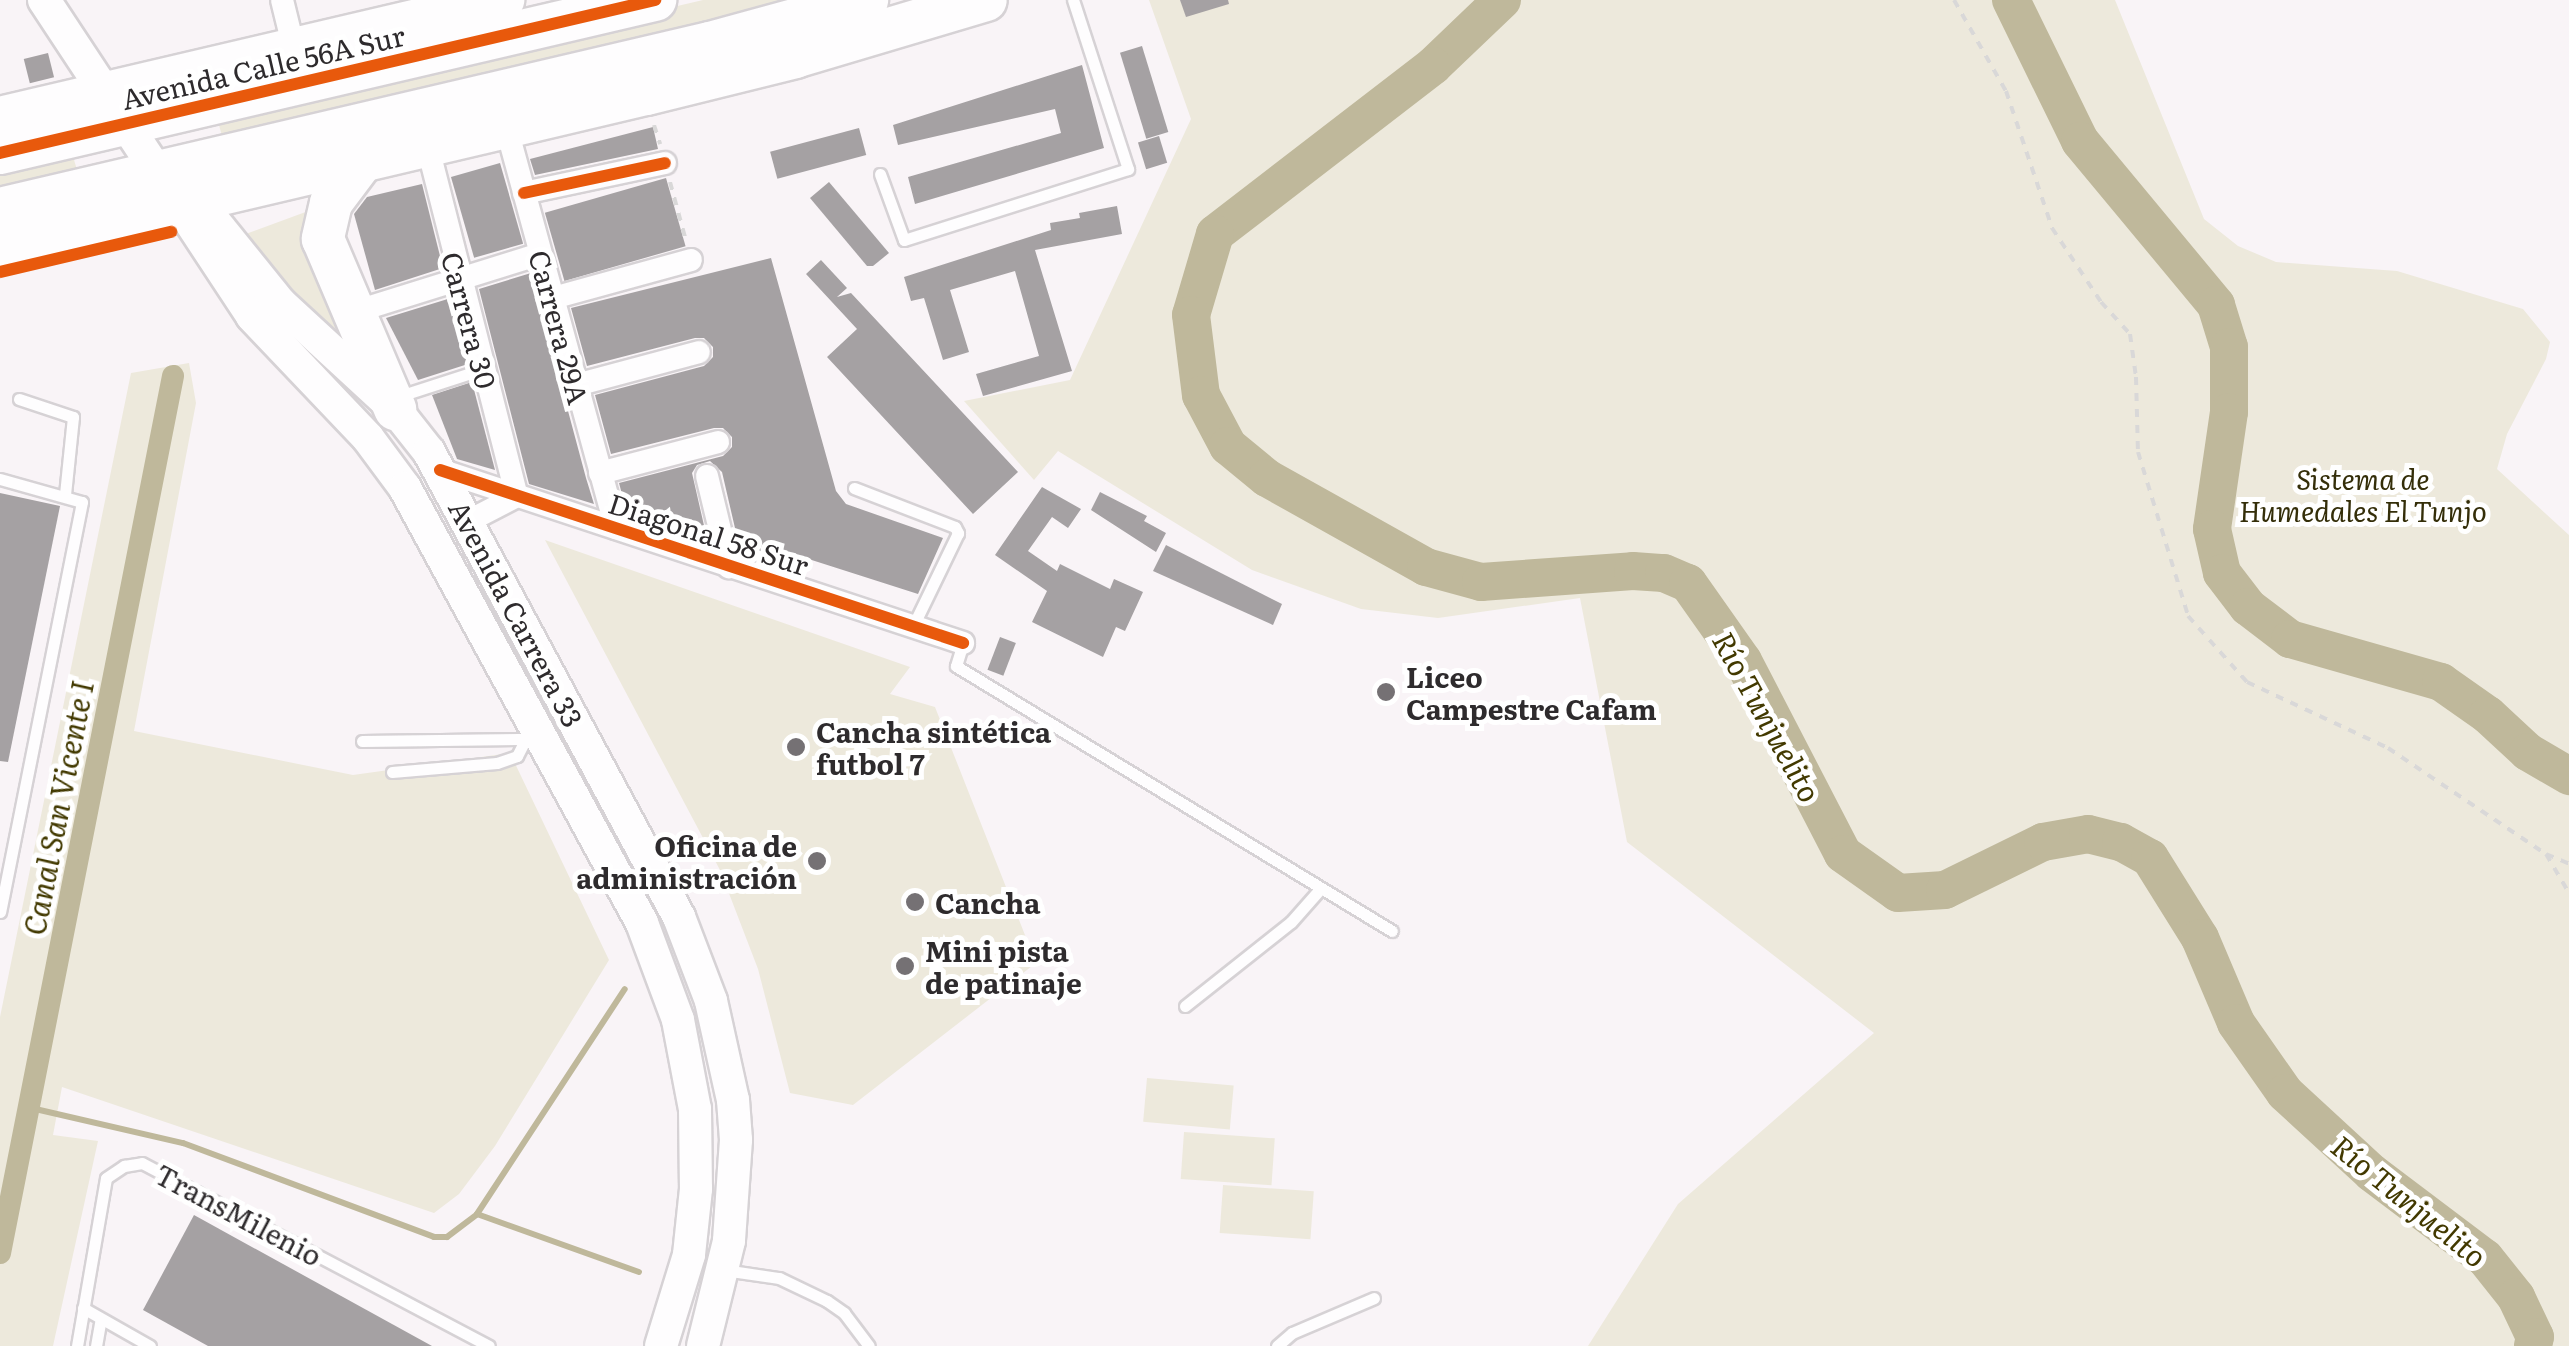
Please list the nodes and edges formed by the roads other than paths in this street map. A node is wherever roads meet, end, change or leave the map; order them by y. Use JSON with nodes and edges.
{"nodes":[{"id":1,"x":44,"y":0,"type":"edge"},
{"id":2,"x":282,"y":0,"type":"edge"},
{"id":3,"x":654,"y":0,"type":"edge"},
{"id":4,"x":867,"y":0,"type":"edge"},
{"id":5,"x":986,"y":0,"type":"edge"},
{"id":6,"x":1073,"y":0,"type":"edge"},
{"id":7,"x":517,"y":15,"type":"edge"},
{"id":8,"x":294,"y":49,"type":"junction"},
{"id":9,"x":524,"y":87,"type":"junction"},
{"id":10,"x":603,"y":102,"type":"junction"},
{"id":11,"x":119,"y":114,"type":"junction"},
{"id":12,"x":0,"y":118,"type":"edge"},
{"id":13,"x":506,"y":126,"type":"junction"},
{"id":14,"x":427,"y":144,"type":"junction"},
{"id":15,"x":0,"y":153,"type":"edge"},
{"id":16,"x":364,"y":159,"type":"junction"},
{"id":17,"x":665,"y":163,"type":"dead end"},
{"id":18,"x":880,"y":174,"type":"dead end"},
{"id":19,"x":175,"y":186,"type":"junction"},
{"id":20,"x":524,"y":193,"type":"junction"},
{"id":21,"x":0,"y":209,"type":"edge"},
{"id":22,"x":0,"y":246,"type":"edge"},
{"id":23,"x":540,"y":254,"type":"junction"},
{"id":24,"x":690,"y":260,"type":"dead end"},
{"id":25,"x":459,"y":282,"type":"junction"},
{"id":26,"x":553,"y":298,"type":"junction"},
{"id":27,"x":351,"y":313,"type":"junction"},
{"id":28,"x":699,"y":352,"type":"dead end"},
{"id":29,"x":483,"y":369,"type":"junction"},
{"id":30,"x":576,"y":384,"type":"junction"},
{"id":31,"x":18,"y":399,"type":"dead end"},
{"id":32,"x":382,"y":424,"type":"junction"},
{"id":33,"x":718,"y":442,"type":"dead end"},
{"id":34,"x":440,"y":470,"type":"junction"},
{"id":35,"x":600,"y":472,"type":"junction"},
{"id":36,"x":707,"y":476,"type":"dead end"},
{"id":37,"x":0,"y":479,"type":"edge"},
{"id":38,"x":854,"y":488,"type":"dead end"},
{"id":39,"x":64,"y":494,"type":"junction"},
{"id":40,"x":517,"y":496,"type":"junction"},
{"id":41,"x":467,"y":522,"type":"junction"},
{"id":42,"x":616,"y":528,"type":"junction"},
{"id":43,"x":436,"y":540,"type":"junction"},
{"id":44,"x":729,"y":567,"type":"junction"},
{"id":45,"x":913,"y":626,"type":"junction"},
{"id":46,"x":963,"y":642,"type":"joint"},
{"id":47,"x":533,"y":740,"type":"junction"},
{"id":48,"x":362,"y":741,"type":"dead end"},
{"id":49,"x":392,"y":772,"type":"dead end"},
{"id":50,"x":1321,"y":888,"type":"junction"},
{"id":51,"x":0,"y":912,"type":"edge"},
{"id":52,"x":1392,"y":931,"type":"dead end"},
{"id":53,"x":1185,"y":1006,"type":"dead end"},
{"id":54,"x":724,"y":1270,"type":"junction"},
{"id":55,"x":1374,"y":1298,"type":"dead end"},
{"id":56,"x":83,"y":1308,"type":"junction"},
{"id":57,"x":101,"y":1318,"type":"junction"},
{"id":58,"x":120,"y":1329,"type":"junction"},
{"id":59,"x":136,"y":1342,"type":"edge"},
{"id":60,"x":76,"y":1346,"type":"edge"},
{"id":61,"x":96,"y":1346,"type":"edge"},
{"id":62,"x":117,"y":1346,"type":"edge"},
{"id":63,"x":150,"y":1346,"type":"edge"},
{"id":64,"x":489,"y":1346,"type":"edge"},
{"id":65,"x":661,"y":1346,"type":"edge"},
{"id":66,"x":703,"y":1346,"type":"edge"},
{"id":67,"x":869,"y":1346,"type":"edge"},
{"id":68,"x":1277,"y":1346,"type":"edge"}],
"edges":[{"from":1,"to":11,"type":"main road","name":"Avenida Carrera 33"},
{"from":2,"to":8,"type":"street"},
{"from":3,"to":7,"type":"highway","name":"Avenida Calle 56A Sur"},
{"from":4,"to":9,"type":"highway"},
{"from":5,"to":10,"type":"highway"},
{"from":6,"to":18,"type":"lane"},
{"from":7,"to":8,"type":"highway","name":"Avenida Calle 56A Sur"},
{"from":7,"to":11,"type":"highway","name":"Avenida Calle 56A Sur"},
{"from":8,"to":11,"type":"highway","name":"Avenida Calle 56A Sur"},
{"from":9,"to":10,"type":"highway"},
{"from":9,"to":19,"type":"highway"},
{"from":10,"to":13,"type":"highway"},
{"from":11,"to":12,"type":"highway","name":"Avenida Calle 56A Sur"},
{"from":11,"to":15,"type":"highway","name":"Avenida Calle 56A Sur"},
{"from":11,"to":19,"type":"main road","name":"Avenida Carrera 33"},
{"from":13,"to":14,"type":"highway"},
{"from":13,"to":20,"type":"street","name":"Carrera 29A"},
{"from":14,"to":16,"type":"highway"},
{"from":14,"to":25,"type":"street","name":"Carrera 30"},
{"from":16,"to":19,"type":"highway"},
{"from":16,"to":27,"type":"highway"},
{"from":17,"to":20,"type":"street"},
{"from":19,"to":21,"type":"highway"},
{"from":19,"to":22,"type":"highway"},
{"from":19,"to":32,"type":"main road","name":"Avenida Carrera 33"},
{"from":20,"to":23,"type":"street","name":"Carrera 29A"},
{"from":23,"to":25,"type":"street"},
{"from":23,"to":26,"type":"street","name":"Carrera 29A"},
{"from":24,"to":26,"type":"street"},
{"from":25,"to":27,"type":"street"},
{"from":25,"to":29,"type":"street","name":"Carrera 30"},
{"from":26,"to":30,"type":"street","name":"Carrera 29A"},
{"from":27,"to":32,"type":"highway"},
{"from":28,"to":30,"type":"street"},
{"from":29,"to":32,"type":"lane"},
{"from":29,"to":40,"type":"street","name":"Carrera 30"},
{"from":30,"to":35,"type":"street","name":"Carrera 29A"},
{"from":31,"to":39,"type":"lane"},
{"from":32,"to":34,"type":"main road","name":"Avenida Carrera 33"},
{"from":32,"to":43,"type":"main road","name":"Avenida Carrera 33"},
{"from":33,"to":35,"type":"street"},
{"from":34,"to":40,"type":"street","name":"Diagonal 58 Sur"},
{"from":34,"to":41,"type":"main road","name":"Avenida Carrera 33"},
{"from":35,"to":42,"type":"street","name":"Carrera 29A"},
{"from":36,"to":44,"type":"street"},
{"from":37,"to":39,"type":"lane"},
{"from":38,"to":45,"type":"lane"},
{"from":39,"to":51,"type":"lane"},
{"from":40,"to":41,"type":"street"},
{"from":40,"to":42,"type":"street","name":"Diagonal 58 Sur"},
{"from":41,"to":43,"type":"main road"},
{"from":41,"to":54,"type":"main road","name":"Avenida Carrera 33"},
{"from":42,"to":44,"type":"street","name":"Diagonal 58 Sur"},
{"from":43,"to":47,"type":"main road","name":"Avenida Carrera 33"},
{"from":44,"to":45,"type":"street","name":"Diagonal 58 Sur"},
{"from":45,"to":46,"type":"street","name":"Diagonal 58 Sur"},
{"from":46,"to":50,"type":"lane"},
{"from":47,"to":48,"type":"lane"},
{"from":47,"to":49,"type":"lane"},
{"from":47,"to":65,"type":"main road","name":"Avenida Carrera 33"},
{"from":50,"to":52,"type":"lane"},
{"from":50,"to":53,"type":"lane"},
{"from":54,"to":66,"type":"main road","name":"Avenida Carrera 33"},
{"from":54,"to":67,"type":"lane"},
{"from":55,"to":68,"type":"lane"},
{"from":56,"to":57,"type":"lane"},
{"from":56,"to":60,"type":"lane","name":"TransMilenio"},
{"from":56,"to":64,"type":"lane","name":"TransMilenio"},
{"from":57,"to":58,"type":"lane"},
{"from":57,"to":61,"type":"lane"},
{"from":58,"to":59,"type":"lane"},
{"from":58,"to":62,"type":"lane"},
{"from":59,"to":63,"type":"lane"}]}
